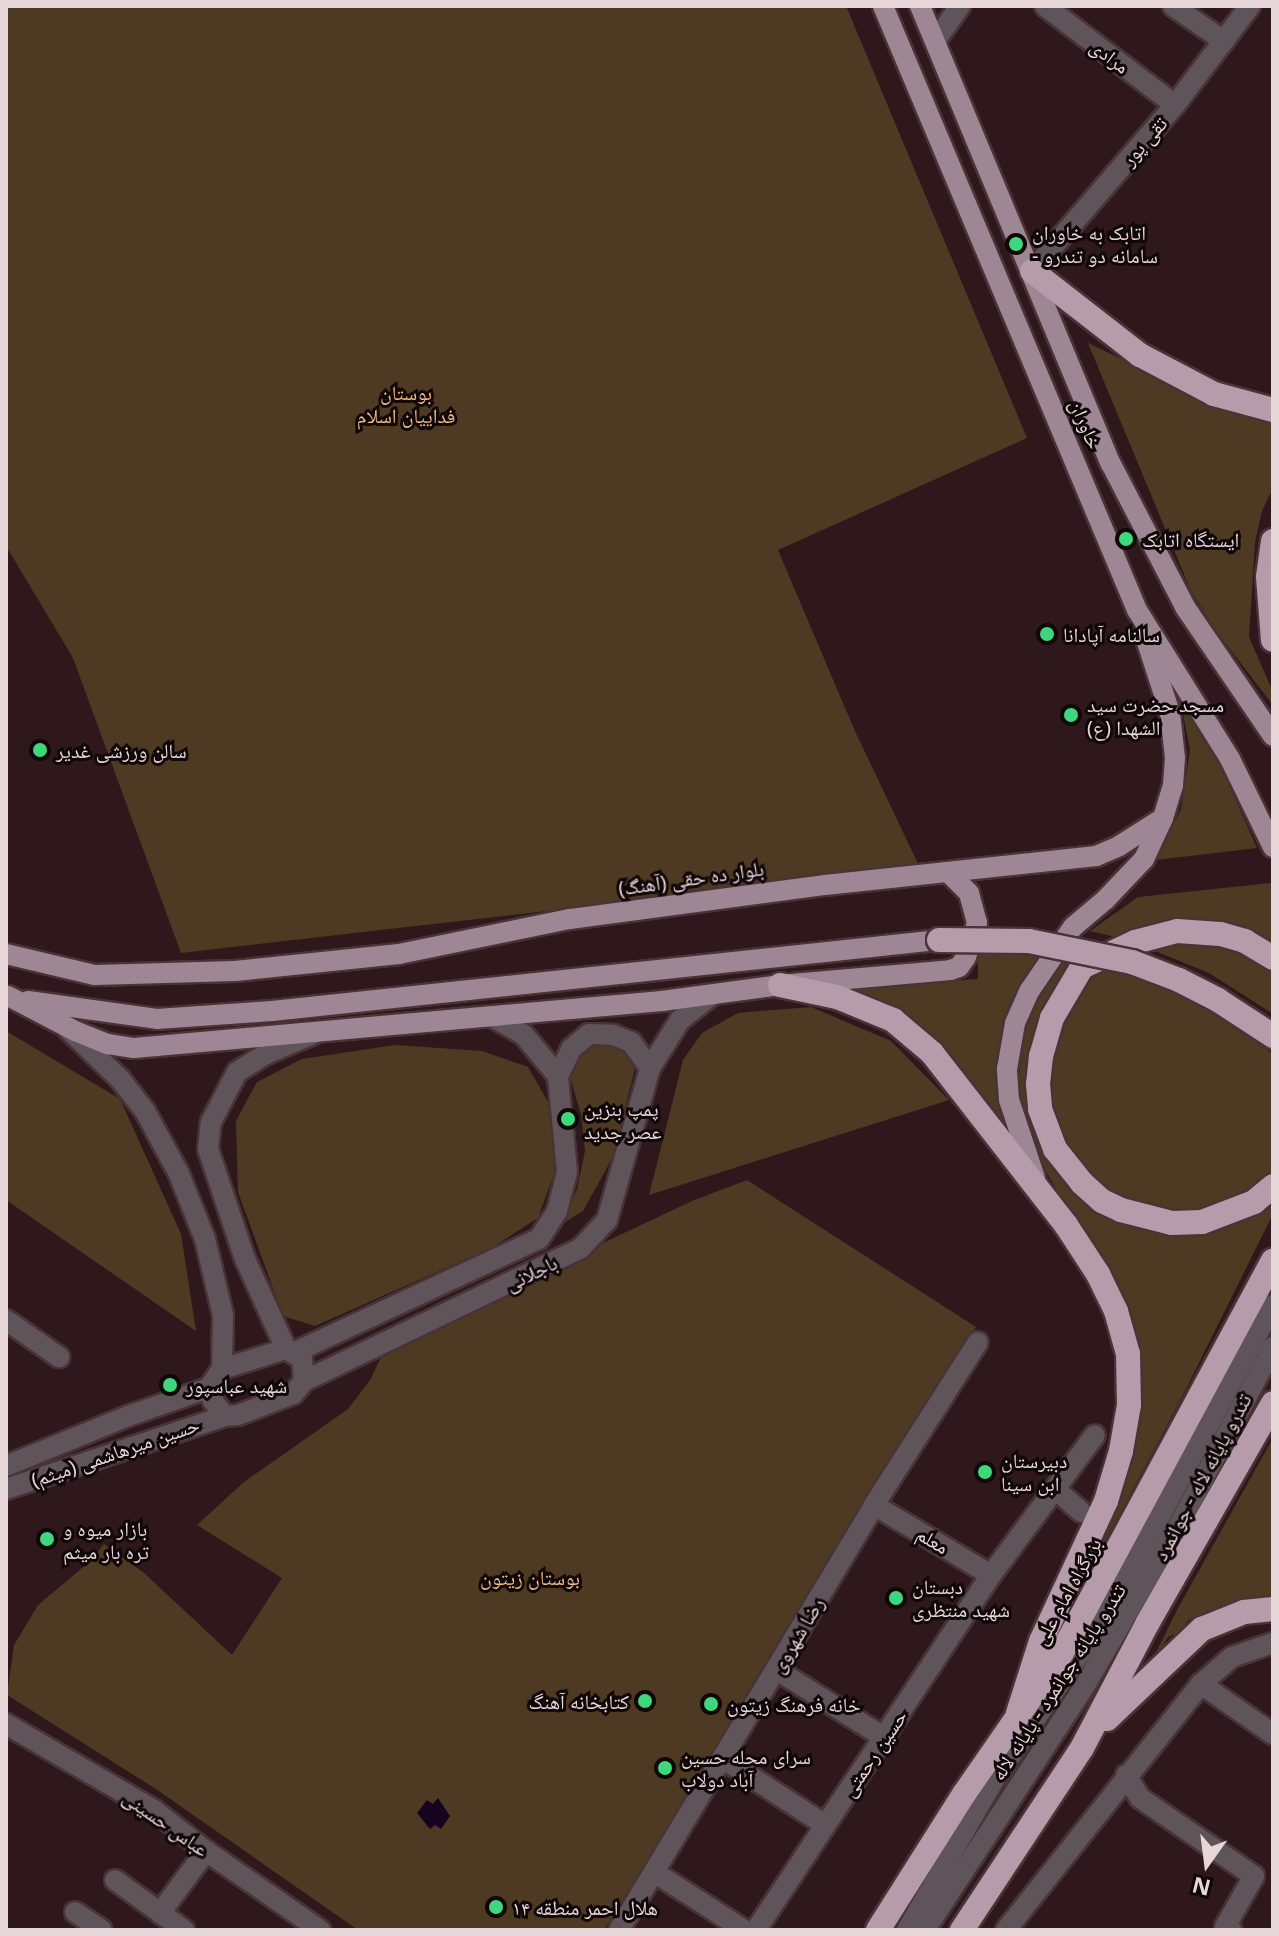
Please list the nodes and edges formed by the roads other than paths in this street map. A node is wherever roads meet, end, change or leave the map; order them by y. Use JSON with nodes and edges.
{"nodes":[{"id":1,"x":883,"y":6,"type":"edge"},
{"id":2,"x":920,"y":6,"type":"edge"},
{"id":3,"x":960,"y":6,"type":"edge"},
{"id":4,"x":1045,"y":6,"type":"edge"},
{"id":5,"x":1173,"y":6,"type":"edge"},
{"id":6,"x":1250,"y":6,"type":"edge"},
{"id":7,"x":936,"y":40,"type":"junction"},
{"id":8,"x":1224,"y":41,"type":"junction"},
{"id":9,"x":1175,"y":105,"type":"junction"},
{"id":10,"x":1032,"y":271,"type":"junction"},
{"id":11,"x":1273,"y":410,"type":"edge"},
{"id":12,"x":1273,"y":541,"type":"edge"},
{"id":13,"x":1137,"y":610,"type":"junction"},
{"id":14,"x":1273,"y":640,"type":"edge"},
{"id":15,"x":1273,"y":736,"type":"edge"},
{"id":16,"x":1163,"y":818,"type":"junction"},
{"id":17,"x":1273,"y":847,"type":"edge"},
{"id":18,"x":949,"y":873,"type":"junction"},
{"id":19,"x":939,"y":940,"type":"joint"},
{"id":20,"x":6,"y":954,"type":"edge"},
{"id":21,"x":1273,"y":958,"type":"edge"},
{"id":22,"x":780,"y":985,"type":"junction"},
{"id":23,"x":7,"y":995,"type":"edge"},
{"id":24,"x":709,"y":997,"type":"junction"},
{"id":25,"x":493,"y":1017,"type":"junction"},
{"id":26,"x":64,"y":1026,"type":"junction"},
{"id":27,"x":314,"y":1034,"type":"junction"},
{"id":28,"x":1273,"y":1036,"type":"edge"},
{"id":29,"x":650,"y":1068,"type":"junction"},
{"id":30,"x":558,"y":1076,"type":"junction"},
{"id":31,"x":1273,"y":1186,"type":"edge"},
{"id":32,"x":1038,"y":1187,"type":"junction"},
{"id":33,"x":1273,"y":1260,"type":"edge"},
{"id":34,"x":1273,"y":1305,"type":"edge"},
{"id":35,"x":6,"y":1320,"type":"edge"},
{"id":36,"x":978,"y":1342,"type":"dead end"},
{"id":37,"x":1273,"y":1347,"type":"edge"},
{"id":38,"x":290,"y":1351,"type":"junction"},
{"id":39,"x":59,"y":1357,"type":"dead end"},
{"id":40,"x":222,"y":1369,"type":"junction"},
{"id":41,"x":304,"y":1381,"type":"junction"},
{"id":42,"x":209,"y":1388,"type":"junction"},
{"id":43,"x":1273,"y":1403,"type":"edge"},
{"id":44,"x":225,"y":1416,"type":"junction"},
{"id":45,"x":1095,"y":1435,"type":"dead end"},
{"id":46,"x":6,"y":1466,"type":"edge"},
{"id":47,"x":6,"y":1489,"type":"edge"},
{"id":48,"x":1055,"y":1489,"type":"junction"},
{"id":49,"x":874,"y":1505,"type":"junction"},
{"id":50,"x":1081,"y":1512,"type":"dead end"},
{"id":51,"x":991,"y":1575,"type":"junction"},
{"id":52,"x":1273,"y":1609,"type":"edge"},
{"id":53,"x":1273,"y":1643,"type":"edge"},
{"id":54,"x":777,"y":1670,"type":"junction"},
{"id":55,"x":1201,"y":1684,"type":"junction"},
{"id":56,"x":1018,"y":1713,"type":"junction"},
{"id":57,"x":8,"y":1727,"type":"edge"},
{"id":58,"x":1273,"y":1734,"type":"edge"},
{"id":59,"x":885,"y":1738,"type":"junction"},
{"id":60,"x":1082,"y":1748,"type":"junction"},
{"id":61,"x":722,"y":1758,"type":"junction"},
{"id":62,"x":1126,"y":1775,"type":"junction"},
{"id":63,"x":825,"y":1825,"type":"junction"},
{"id":64,"x":206,"y":1851,"type":"junction"},
{"id":65,"x":654,"y":1872,"type":"junction"},
{"id":66,"x":115,"y":1880,"type":"dead end"},
{"id":67,"x":75,"y":1912,"type":"dead end"},
{"id":68,"x":160,"y":1913,"type":"junction"},
{"id":69,"x":1228,"y":1928,"type":"edge"},
{"id":70,"x":102,"y":1930,"type":"edge"},
{"id":71,"x":184,"y":1930,"type":"edge"},
{"id":72,"x":320,"y":1930,"type":"edge"},
{"id":73,"x":619,"y":1930,"type":"edge"},
{"id":74,"x":744,"y":1930,"type":"edge"},
{"id":75,"x":756,"y":1930,"type":"edge"},
{"id":76,"x":878,"y":1930,"type":"edge"},
{"id":77,"x":907,"y":1930,"type":"edge"},
{"id":78,"x":925,"y":1930,"type":"edge"},
{"id":79,"x":962,"y":1930,"type":"edge"},
{"id":80,"x":1006,"y":1930,"type":"edge"}],
"edges":[{"from":1,"to":13,"type":"main road","name":"خاوران"},
{"from":2,"to":7,"type":"main road","name":"خاوران"},
{"from":3,"to":7,"type":"street"},
{"from":4,"to":9,"type":"street","name":"مرادی"},
{"from":5,"to":8,"type":"street"},
{"from":6,"to":8,"type":"street","name":"تقی پور"},
{"from":7,"to":10,"type":"main road","name":"خاوران"},
{"from":8,"to":9,"type":"street","name":"تقی پور"},
{"from":9,"to":10,"type":"street","name":"تقی پور"},
{"from":10,"to":11,"type":"highway"},
{"from":10,"to":15,"type":"main road","name":"خاوران"},
{"from":12,"to":14,"type":"highway"},
{"from":13,"to":16,"type":"main road"},
{"from":13,"to":17,"type":"main road","name":"خاوران"},
{"from":16,"to":18,"type":"main road","name":"بلوار ده حقی (آهنگ)"},
{"from":16,"to":32,"type":"main road"},
{"from":18,"to":20,"type":"main road","name":"بلوار ده حقی (آهنگ)"},
{"from":18,"to":22,"type":"main road"},
{"from":19,"to":23,"type":"main road"},
{"from":19,"to":28,"type":"highway","bridge":true},
{"from":21,"to":31,"type":"highway"},
{"from":22,"to":24,"type":"main road"},
{"from":22,"to":32,"type":"highway"},
{"from":23,"to":26,"type":"main road"},
{"from":24,"to":25,"type":"main road"},
{"from":24,"to":29,"type":"street","name":"باجلانی"},
{"from":25,"to":27,"type":"main road"},
{"from":25,"to":30,"type":"street"},
{"from":26,"to":27,"type":"main road"},
{"from":26,"to":40,"type":"street"},
{"from":27,"to":38,"type":"street"},
{"from":29,"to":30,"type":"street"},
{"from":29,"to":41,"type":"street","name":"باجلانی"},
{"from":30,"to":38,"type":"street","name":"باجلانی"},
{"from":32,"to":56,"type":"highway"},
{"from":33,"to":56,"type":"highway","name":"بزرگراه امام علی"},
{"from":34,"to":77,"type":"street","name":"تندرو پایانه جوانمرد - پایانه لاله"},
{"from":35,"to":39,"type":"street"},
{"from":36,"to":49,"type":"street","name":"رضا شهروی"},
{"from":37,"to":78,"type":"street","name":"تندرو پایانه لاله - جوانمرد"},
{"from":38,"to":40,"type":"street","name":"باجلانی"},
{"from":38,"to":41,"type":"street"},
{"from":40,"to":42,"type":"street"},
{"from":41,"to":44,"type":"street","name":"باجلانی"},
{"from":42,"to":44,"type":"street"},
{"from":42,"to":46,"type":"street","name":"حسین میرهاشمی (میثم)"},
{"from":43,"to":60,"type":"highway"},
{"from":44,"to":47,"type":"street","name":"حسین میرهاشمی (میثم)"},
{"from":45,"to":48,"type":"street","name":"حسین رحمتی"},
{"from":48,"to":50,"type":"street"},
{"from":48,"to":51,"type":"street","name":"حسین رحمتی"},
{"from":49,"to":51,"type":"street","name":"معلم"},
{"from":49,"to":54,"type":"street","name":"رضا شهروی"},
{"from":51,"to":59,"type":"street","name":"حسین رحمتی"},
{"from":52,"to":60,"type":"highway"},
{"from":53,"to":55,"type":"street"},
{"from":54,"to":59,"type":"street"},
{"from":54,"to":61,"type":"street","name":"رضا شهروی"},
{"from":55,"to":58,"type":"street"},
{"from":55,"to":62,"type":"street"},
{"from":56,"to":76,"type":"highway","name":"بزرگراه امام علی"},
{"from":57,"to":64,"type":"street","name":"عباس حسینی"},
{"from":59,"to":63,"type":"street","name":"حسین رحمتی"},
{"from":60,"to":79,"type":"highway"},
{"from":61,"to":63,"type":"street"},
{"from":61,"to":65,"type":"street","name":"رضا شهروی"},
{"from":62,"to":69,"type":"street"},
{"from":62,"to":80,"type":"street"},
{"from":63,"to":75,"type":"street","name":"حسین رحمتی"},
{"from":64,"to":68,"type":"street"},
{"from":64,"to":72,"type":"street","name":"عباس حسینی"},
{"from":65,"to":73,"type":"street","name":"رضا شهروی"},
{"from":65,"to":74,"type":"street"},
{"from":66,"to":68,"type":"street"},
{"from":67,"to":70,"type":"street"},
{"from":68,"to":71,"type":"street"}]}
